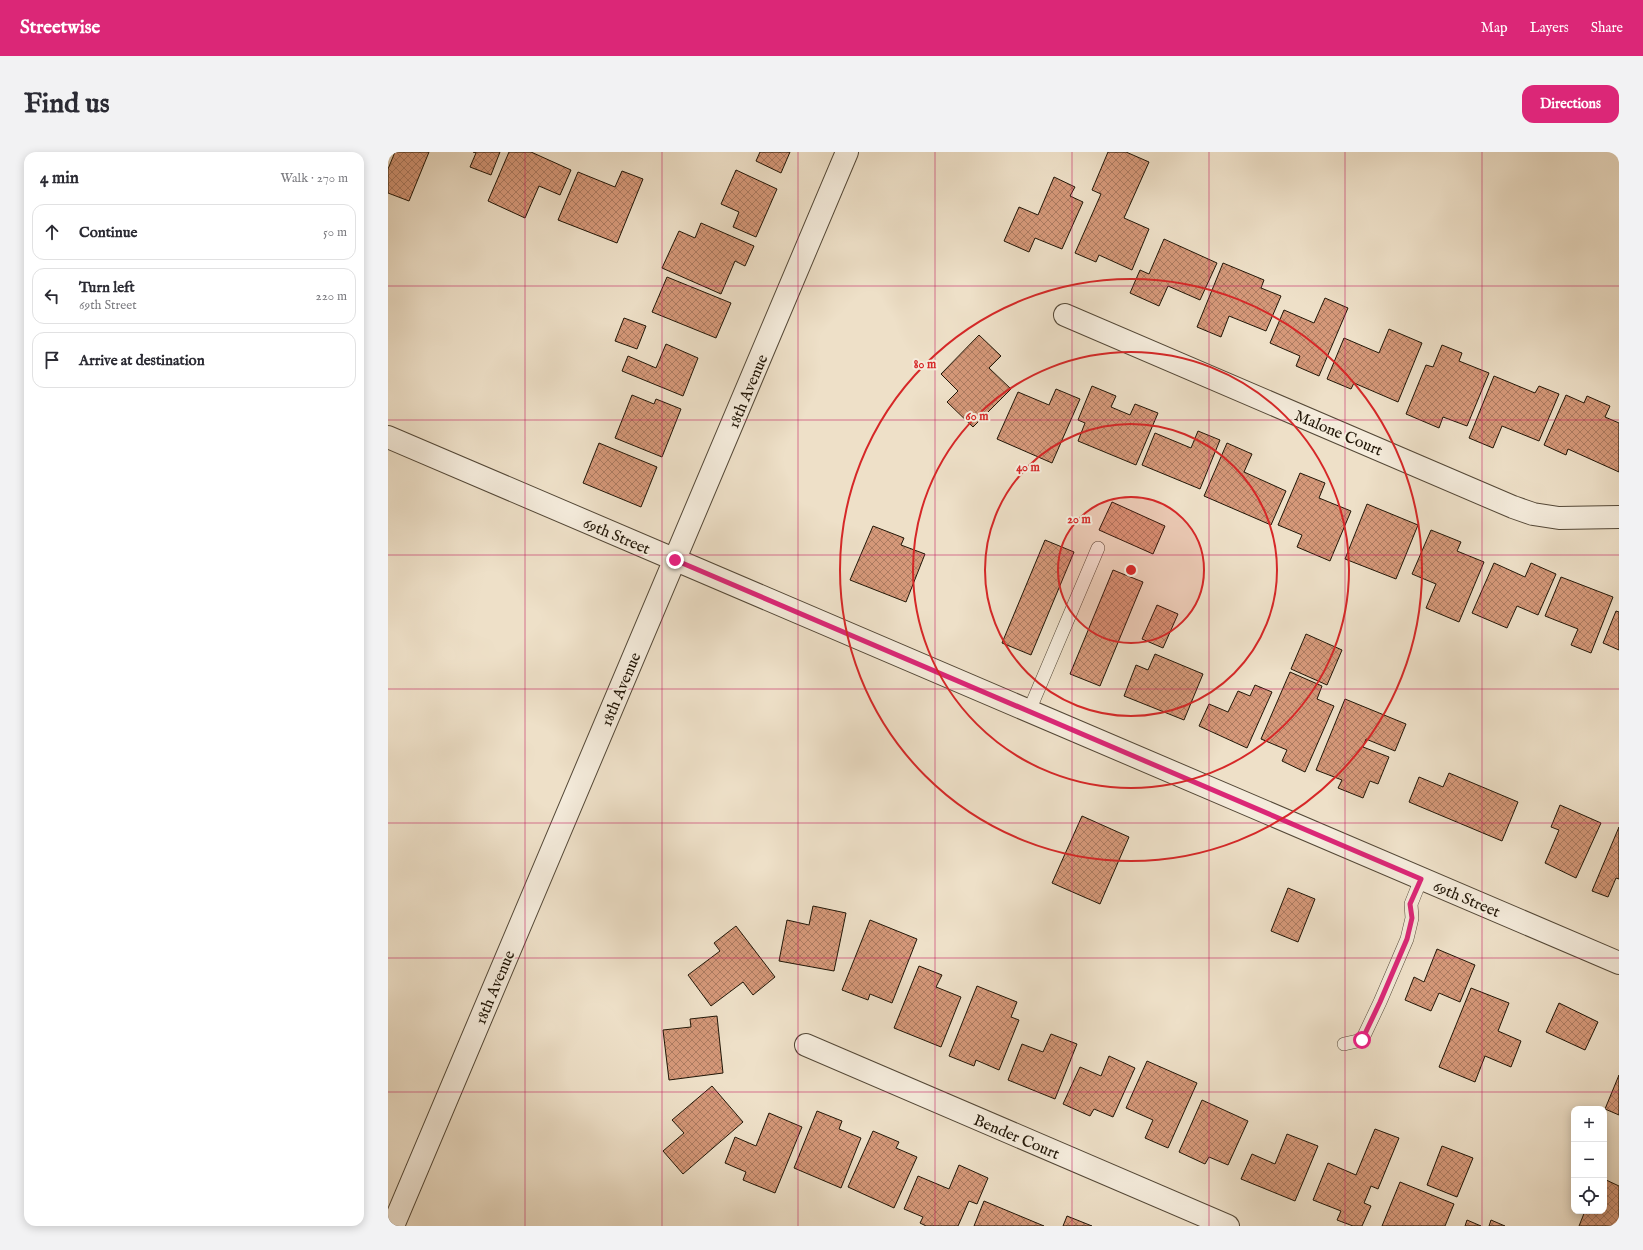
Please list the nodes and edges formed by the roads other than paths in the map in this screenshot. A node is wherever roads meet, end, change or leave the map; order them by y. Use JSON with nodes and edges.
{"nodes":[{"id":1,"x":847,"y":152,"type":"edge"},
{"id":2,"x":1065,"y":315,"type":"dead end"},
{"id":3,"x":388,"y":437,"type":"edge"},
{"id":4,"x":1619,"y":517,"type":"edge"},
{"id":5,"x":1098,"y":548,"type":"dead end"},
{"id":6,"x":675,"y":560,"type":"junction"},
{"id":7,"x":1029,"y":711,"type":"junction"},
{"id":8,"x":1421,"y":879,"type":"junction"},
{"id":9,"x":1619,"y":964,"type":"edge"},
{"id":10,"x":1344,"y":1044,"type":"dead end"},
{"id":11,"x":806,"y":1045,"type":"dead end"},
{"id":12,"x":394,"y":1226,"type":"edge"},
{"id":13,"x":1228,"y":1226,"type":"edge"}],
"edges":[{"from":1,"to":6,"type":"street","name":"18th Avenue"},
{"from":2,"to":4,"type":"street","name":"Malone Court"},
{"from":3,"to":6,"type":"street","name":"69th Street"},
{"from":5,"to":7,"type":"lane"},
{"from":6,"to":7,"type":"street","name":"69th Street"},
{"from":6,"to":12,"type":"street","name":"18th Avenue"},
{"from":7,"to":8,"type":"street","name":"69th Street"},
{"from":8,"to":9,"type":"street","name":"69th Street"},
{"from":8,"to":10,"type":"lane"},
{"from":11,"to":13,"type":"street","name":"Bender Court"}]}
